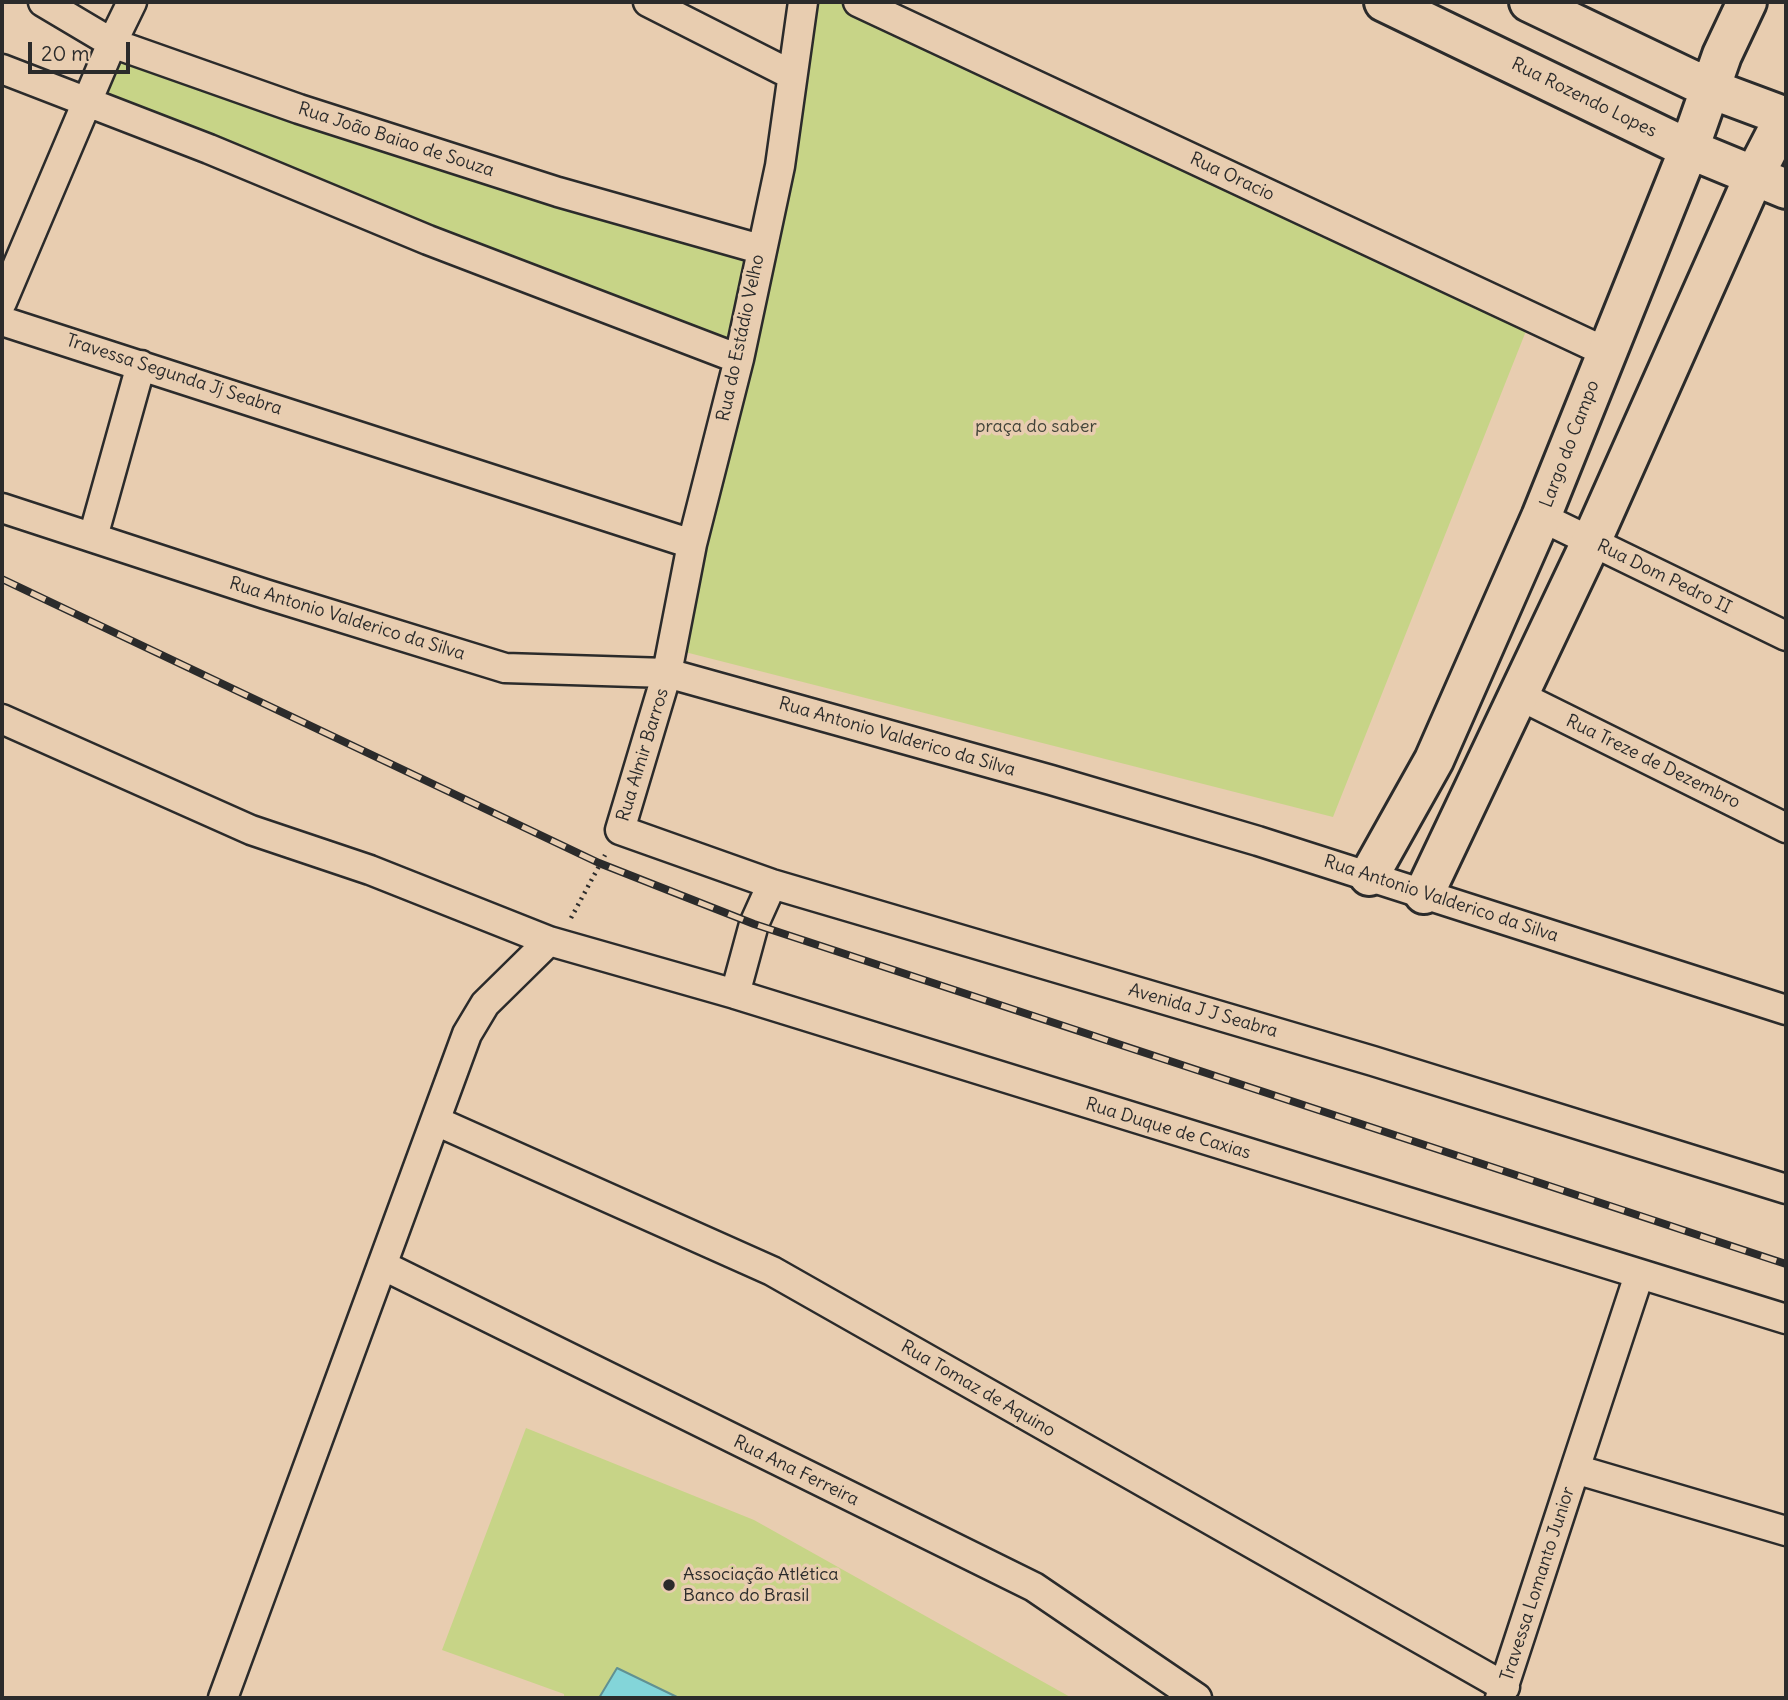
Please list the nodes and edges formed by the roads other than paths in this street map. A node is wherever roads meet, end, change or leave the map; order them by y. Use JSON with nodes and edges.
{"nodes":[{"id":1,"x":43,"y":2,"type":"edge"},
{"id":2,"x":132,"y":2,"type":"edge"},
{"id":3,"x":648,"y":2,"type":"edge"},
{"id":4,"x":803,"y":2,"type":"edge"},
{"id":5,"x":858,"y":2,"type":"edge"},
{"id":6,"x":1384,"y":2,"type":"edge"},
{"id":7,"x":1530,"y":2,"type":"edge"},
{"id":8,"x":1747,"y":2,"type":"edge"},
{"id":9,"x":112,"y":43,"type":"junction"},
{"id":10,"x":2,"y":69,"type":"edge"},
{"id":11,"x":792,"y":75,"type":"junction"},
{"id":12,"x":1711,"y":89,"type":"junction"},
{"id":13,"x":88,"y":101,"type":"junction"},
{"id":14,"x":1786,"y":117,"type":"edge"},
{"id":15,"x":1689,"y":149,"type":"junction"},
{"id":16,"x":1771,"y":181,"type":"edge"},
{"id":17,"x":760,"y":249,"type":"junction"},
{"id":18,"x":2,"y":302,"type":"edge"},
{"id":19,"x":2,"y":321,"type":"edge"},
{"id":20,"x":1606,"y":352,"type":"junction"},
{"id":21,"x":739,"y":359,"type":"junction"},
{"id":22,"x":141,"y":365,"type":"junction"},
{"id":23,"x":2,"y":508,"type":"edge"},
{"id":24,"x":1541,"y":517,"type":"junction"},
{"id":25,"x":93,"y":537,"type":"junction"},
{"id":26,"x":1591,"y":542,"type":"junction"},
{"id":27,"x":692,"y":544,"type":"junction"},
{"id":28,"x":1786,"y":636,"type":"edge"},
{"id":29,"x":667,"y":673,"type":"junction"},
{"id":30,"x":1520,"y":696,"type":"junction"},
{"id":31,"x":2,"y":719,"type":"edge"},
{"id":32,"x":1786,"y":828,"type":"edge"},
{"id":33,"x":620,"y":830,"type":"joint"},
{"id":34,"x":1369,"y":876,"type":"junction"},
{"id":35,"x":772,"y":884,"type":"junction"},
{"id":36,"x":1423,"y":894,"type":"junction"},
{"id":37,"x":549,"y":941,"type":"junction"},
{"id":38,"x":735,"y":994,"type":"junction"},
{"id":39,"x":1786,"y":1010,"type":"edge"},
{"id":40,"x":436,"y":1121,"type":"junction"},
{"id":41,"x":1786,"y":1189,"type":"edge"},
{"id":42,"x":382,"y":1265,"type":"junction"},
{"id":43,"x":1639,"y":1275,"type":"junction"},
{"id":44,"x":1786,"y":1319,"type":"edge"},
{"id":45,"x":1575,"y":1469,"type":"junction"},
{"id":46,"x":1786,"y":1531,"type":"edge"},
{"id":47,"x":1503,"y":1693,"type":"edge"},
{"id":48,"x":223,"y":1698,"type":"edge"},
{"id":49,"x":1197,"y":1698,"type":"edge"}],
"edges":[{"from":1,"to":9,"type":"street","name":"Rua João Baiao de Souza"},
{"from":2,"to":9,"type":"street"},
{"from":3,"to":11,"type":"street"},
{"from":4,"to":11,"type":"street","name":"Rua do Estádio Velho"},
{"from":5,"to":20,"type":"street","name":"Rua Oracio"},
{"from":6,"to":15,"type":"street","name":"Rua Rozendo Lopes"},
{"from":7,"to":12,"type":"street"},
{"from":8,"to":12,"type":"street","name":"Largo do Campo"},
{"from":9,"to":13,"type":"street"},
{"from":9,"to":17,"type":"street","name":"Rua João Baiao de Souza"},
{"from":10,"to":13,"type":"street"},
{"from":11,"to":17,"type":"street","name":"Rua do Estádio Velho"},
{"from":12,"to":14,"type":"street"},
{"from":12,"to":15,"type":"street","name":"Largo do Campo"},
{"from":13,"to":18,"type":"street"},
{"from":13,"to":21,"type":"street"},
{"from":14,"to":16,"type":"street"},
{"from":15,"to":16,"type":"street","name":"Rua Rozendo Lopes"},
{"from":15,"to":20,"type":"street","name":"Largo do Campo"},
{"from":16,"to":26,"type":"street"},
{"from":17,"to":21,"type":"street","name":"Rua do Estádio Velho"},
{"from":19,"to":22,"type":"street","name":"Travessa Segunda Jj Seabra"},
{"from":20,"to":24,"type":"street","name":"Largo do Campo"},
{"from":21,"to":27,"type":"street","name":"Rua do Estádio Velho"},
{"from":22,"to":25,"type":"street"},
{"from":22,"to":27,"type":"street","name":"Travessa Segunda Jj Seabra"},
{"from":23,"to":25,"type":"street","name":"Rua Antonio Valderico da Silva"},
{"from":24,"to":26,"type":"street","name":"Rua Dom Pedro II"},
{"from":24,"to":34,"type":"street","name":"Largo do Campo"},
{"from":25,"to":29,"type":"street","name":"Rua Antonio Valderico da Silva"},
{"from":26,"to":28,"type":"street","name":"Rua Dom Pedro II"},
{"from":26,"to":30,"type":"street"},
{"from":27,"to":29,"type":"street","name":"Rua do Estádio Velho"},
{"from":29,"to":33,"type":"street","name":"Rua Almir Barros"},
{"from":29,"to":34,"type":"street","name":"Rua Antonio Valderico da Silva"},
{"from":30,"to":32,"type":"street","name":"Rua Treze de Dezembro"},
{"from":30,"to":36,"type":"street"},
{"from":31,"to":37,"type":"street","name":"Rua Duque de Caxias"},
{"from":33,"to":35,"type":"street","name":"Avenida J J Seabra"},
{"from":34,"to":36,"type":"street","name":"Rua Antonio Valderico da Silva"},
{"from":35,"to":38,"type":"street"},
{"from":35,"to":41,"type":"street","name":"Avenida J J Seabra"},
{"from":36,"to":39,"type":"street","name":"Rua Antonio Valderico da Silva"},
{"from":37,"to":38,"type":"street","name":"Rua Duque de Caxias"},
{"from":37,"to":40,"type":"street"},
{"from":38,"to":43,"type":"street","name":"Rua Duque de Caxias"},
{"from":40,"to":42,"type":"street"},
{"from":40,"to":47,"type":"street","name":"Rua Tomaz de Aquino"},
{"from":42,"to":48,"type":"street"},
{"from":42,"to":49,"type":"street","name":"Rua Ana Ferreira"},
{"from":43,"to":44,"type":"street","name":"Rua Duque de Caxias"},
{"from":43,"to":45,"type":"street","name":"Travessa Lomanto Junior"},
{"from":45,"to":46,"type":"street","name":"Travessa Lomanto Junior"},
{"from":45,"to":47,"type":"street","name":"Travessa Lomanto Junior"}]}
